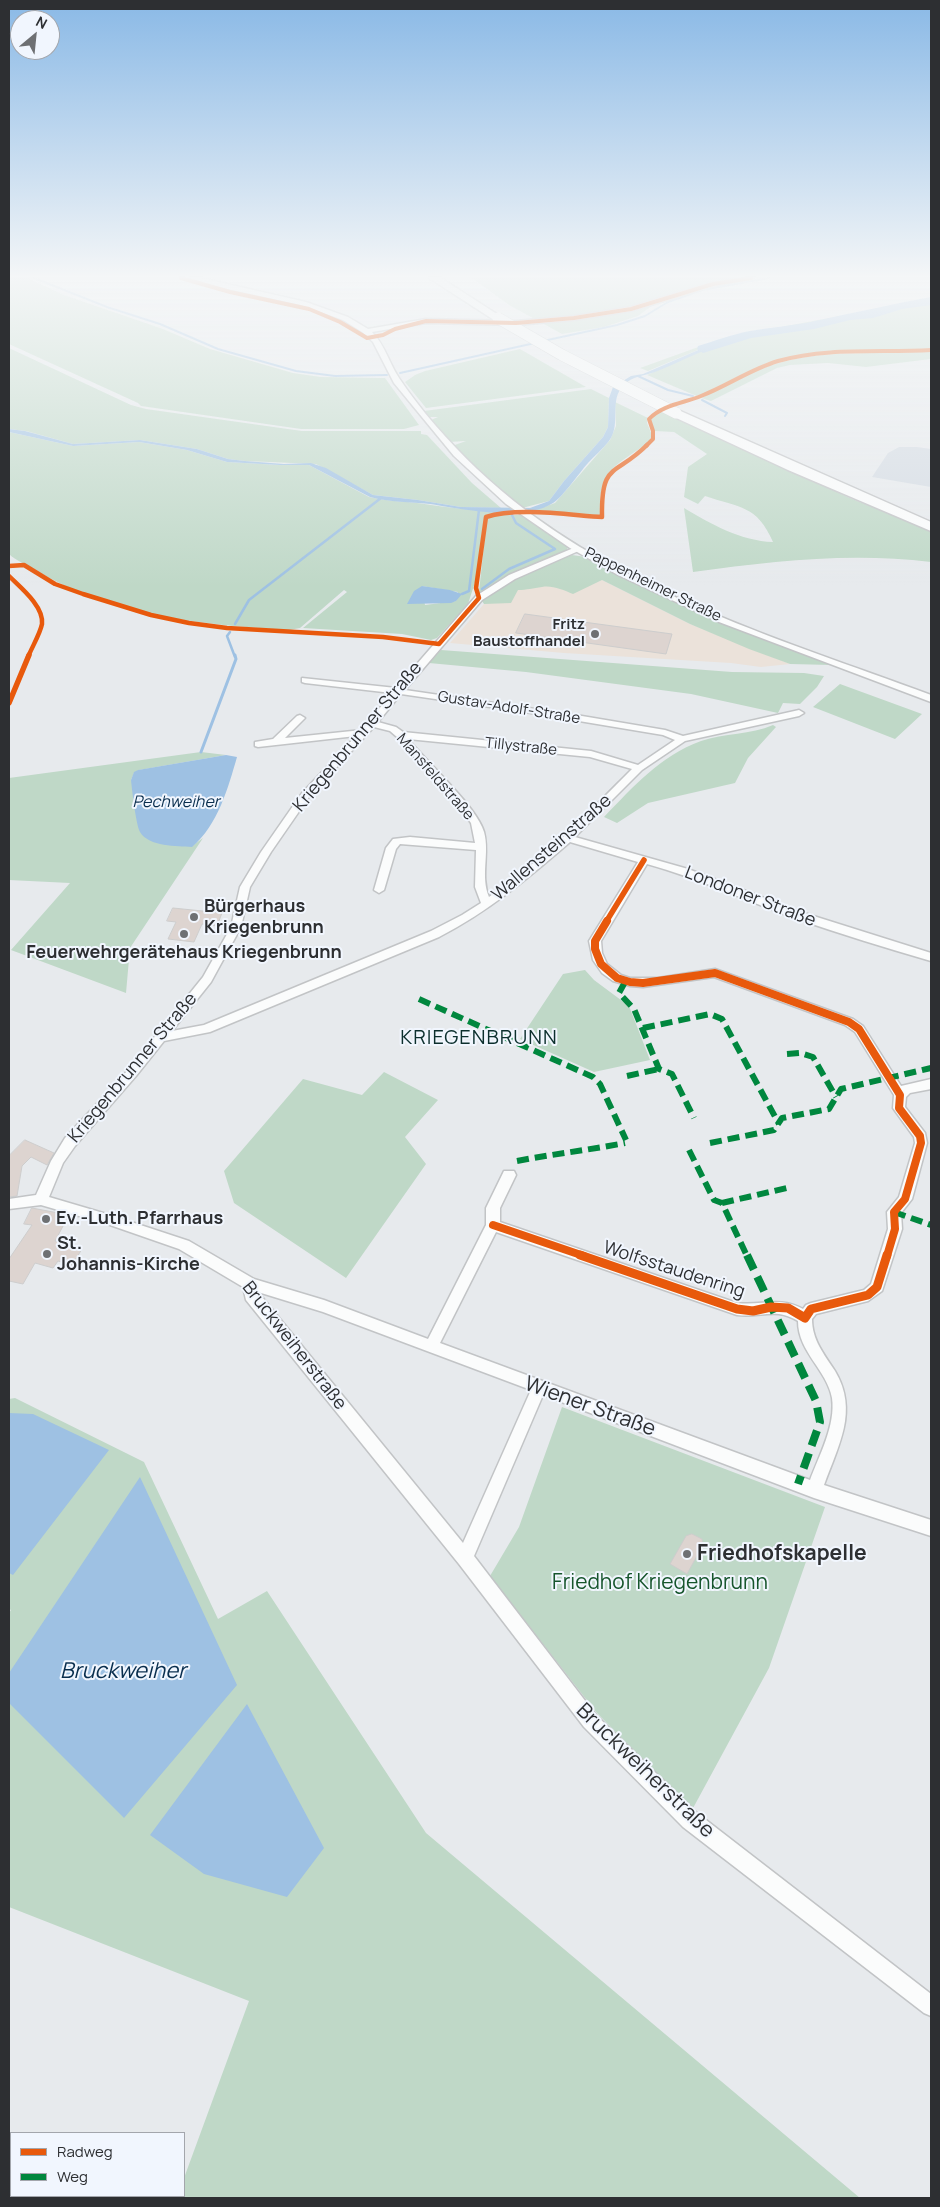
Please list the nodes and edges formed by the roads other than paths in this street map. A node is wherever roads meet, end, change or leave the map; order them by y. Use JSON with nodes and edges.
{"nodes":[{"id":1,"x":397,"y":381,"type":"edge"},
{"id":2,"x":613,"y":381,"type":"edge"},
{"id":3,"x":634,"y":381,"type":"edge"},
{"id":4,"x":931,"y":516,"type":"edge"},
{"id":5,"x":931,"y":527,"type":"edge"},
{"id":6,"x":579,"y":549,"type":"junction"},
{"id":7,"x":305,"y":680,"type":"dead end"},
{"id":8,"x":399,"y":691,"type":"junction"},
{"id":9,"x":931,"y":699,"type":"edge"},
{"id":10,"x":799,"y":714,"type":"dead end"},
{"id":11,"x":300,"y":718,"type":"dead end"},
{"id":12,"x":372,"y":723,"type":"junction"},
{"id":13,"x":365,"y":732,"type":"junction"},
{"id":14,"x":400,"y":735,"type":"junction"},
{"id":15,"x":682,"y":739,"type":"junction"},
{"id":16,"x":277,"y":741,"type":"junction"},
{"id":17,"x":258,"y":744,"type":"dead end"},
{"id":18,"x":639,"y":768,"type":"junction"},
{"id":19,"x":568,"y":838,"type":"junction"},
{"id":20,"x":481,"y":847,"type":"junction"},
{"id":21,"x":644,"y":860,"type":"junction"},
{"id":22,"x":379,"y":890,"type":"dead end"},
{"id":23,"x":487,"y":904,"type":"junction"},
{"id":24,"x":931,"y":957,"type":"edge"},
{"id":25,"x":161,"y":1037,"type":"junction"},
{"id":26,"x":931,"y":1084,"type":"edge"},
{"id":27,"x":900,"y":1095,"type":"junction"},
{"id":28,"x":509,"y":1175,"type":"dead end"},
{"id":29,"x":41,"y":1200,"type":"junction"},
{"id":30,"x":9,"y":1204,"type":"edge"},
{"id":31,"x":493,"y":1225,"type":"junction"},
{"id":32,"x":250,"y":1284,"type":"junction"},
{"id":33,"x":805,"y":1318,"type":"junction"},
{"id":34,"x":432,"y":1346,"type":"junction"},
{"id":35,"x":538,"y":1388,"type":"junction"},
{"id":36,"x":814,"y":1490,"type":"junction"},
{"id":37,"x":931,"y":1528,"type":"edge"},
{"id":38,"x":464,"y":1558,"type":"junction"},
{"id":39,"x":931,"y":2006,"type":"edge"}],
"edges":[{"from":1,"to":6,"type":"street","name":"Pappenheimer Straße"},
{"from":2,"to":5,"type":"highway","bridge":true},
{"from":3,"to":4,"type":"highway"},
{"from":6,"to":8,"type":"street","name":"Kriegenbrunner Straße"},
{"from":6,"to":9,"type":"street","name":"Pappenheimer Straße"},
{"from":7,"to":8,"type":"street","name":"Gustav-Adolf-Straße"},
{"from":8,"to":12,"type":"street","name":"Kriegenbrunner Straße"},
{"from":8,"to":15,"type":"street","name":"Gustav-Adolf-Straße"},
{"from":10,"to":15,"type":"street","name":"Wallensteinstraße"},
{"from":11,"to":16,"type":"street"},
{"from":12,"to":13,"type":"street","name":"Kriegenbrunner Straße"},
{"from":12,"to":14,"type":"street","name":"Mansfeldstraße"},
{"from":13,"to":16,"type":"street"},
{"from":13,"to":25,"type":"street","name":"Kriegenbrunner Straße"},
{"from":14,"to":18,"type":"street","name":"Tillystraße"},
{"from":14,"to":20,"type":"street","name":"Mansfeldstraße"},
{"from":15,"to":18,"type":"street","name":"Wallensteinstraße"},
{"from":16,"to":17,"type":"street"},
{"from":18,"to":19,"type":"street","name":"Wallensteinstraße"},
{"from":19,"to":21,"type":"street","name":"Londoner Straße"},
{"from":19,"to":23,"type":"street","name":"Wallensteinstraße"},
{"from":20,"to":22,"type":"street","name":"Mansfeldstraße"},
{"from":20,"to":23,"type":"street","name":"Mansfeldstraße"},
{"from":21,"to":24,"type":"street","name":"Londoner Straße"},
{"from":21,"to":27,"type":"street"},
{"from":23,"to":25,"type":"street","name":"Wallensteinstraße"},
{"from":25,"to":29,"type":"street","name":"Kriegenbrunner Straße"},
{"from":26,"to":27,"type":"street"},
{"from":27,"to":33,"type":"street"},
{"from":28,"to":31,"type":"street"},
{"from":29,"to":30,"type":"street"},
{"from":29,"to":32,"type":"street","name":"Bruckweiherstraße"},
{"from":31,"to":33,"type":"street","name":"Wolfsstaudenring"},
{"from":31,"to":34,"type":"street"},
{"from":32,"to":34,"type":"street","name":"Wiener Straße"},
{"from":32,"to":38,"type":"street","name":"Bruckweiherstraße"},
{"from":33,"to":36,"type":"street"},
{"from":34,"to":35,"type":"street","name":"Wiener Straße"},
{"from":35,"to":36,"type":"street","name":"Wiener Straße"},
{"from":35,"to":38,"type":"street"},
{"from":36,"to":37,"type":"street","name":"Wiener Straße"},
{"from":38,"to":39,"type":"street","name":"Bruckweiherstraße"}]}
